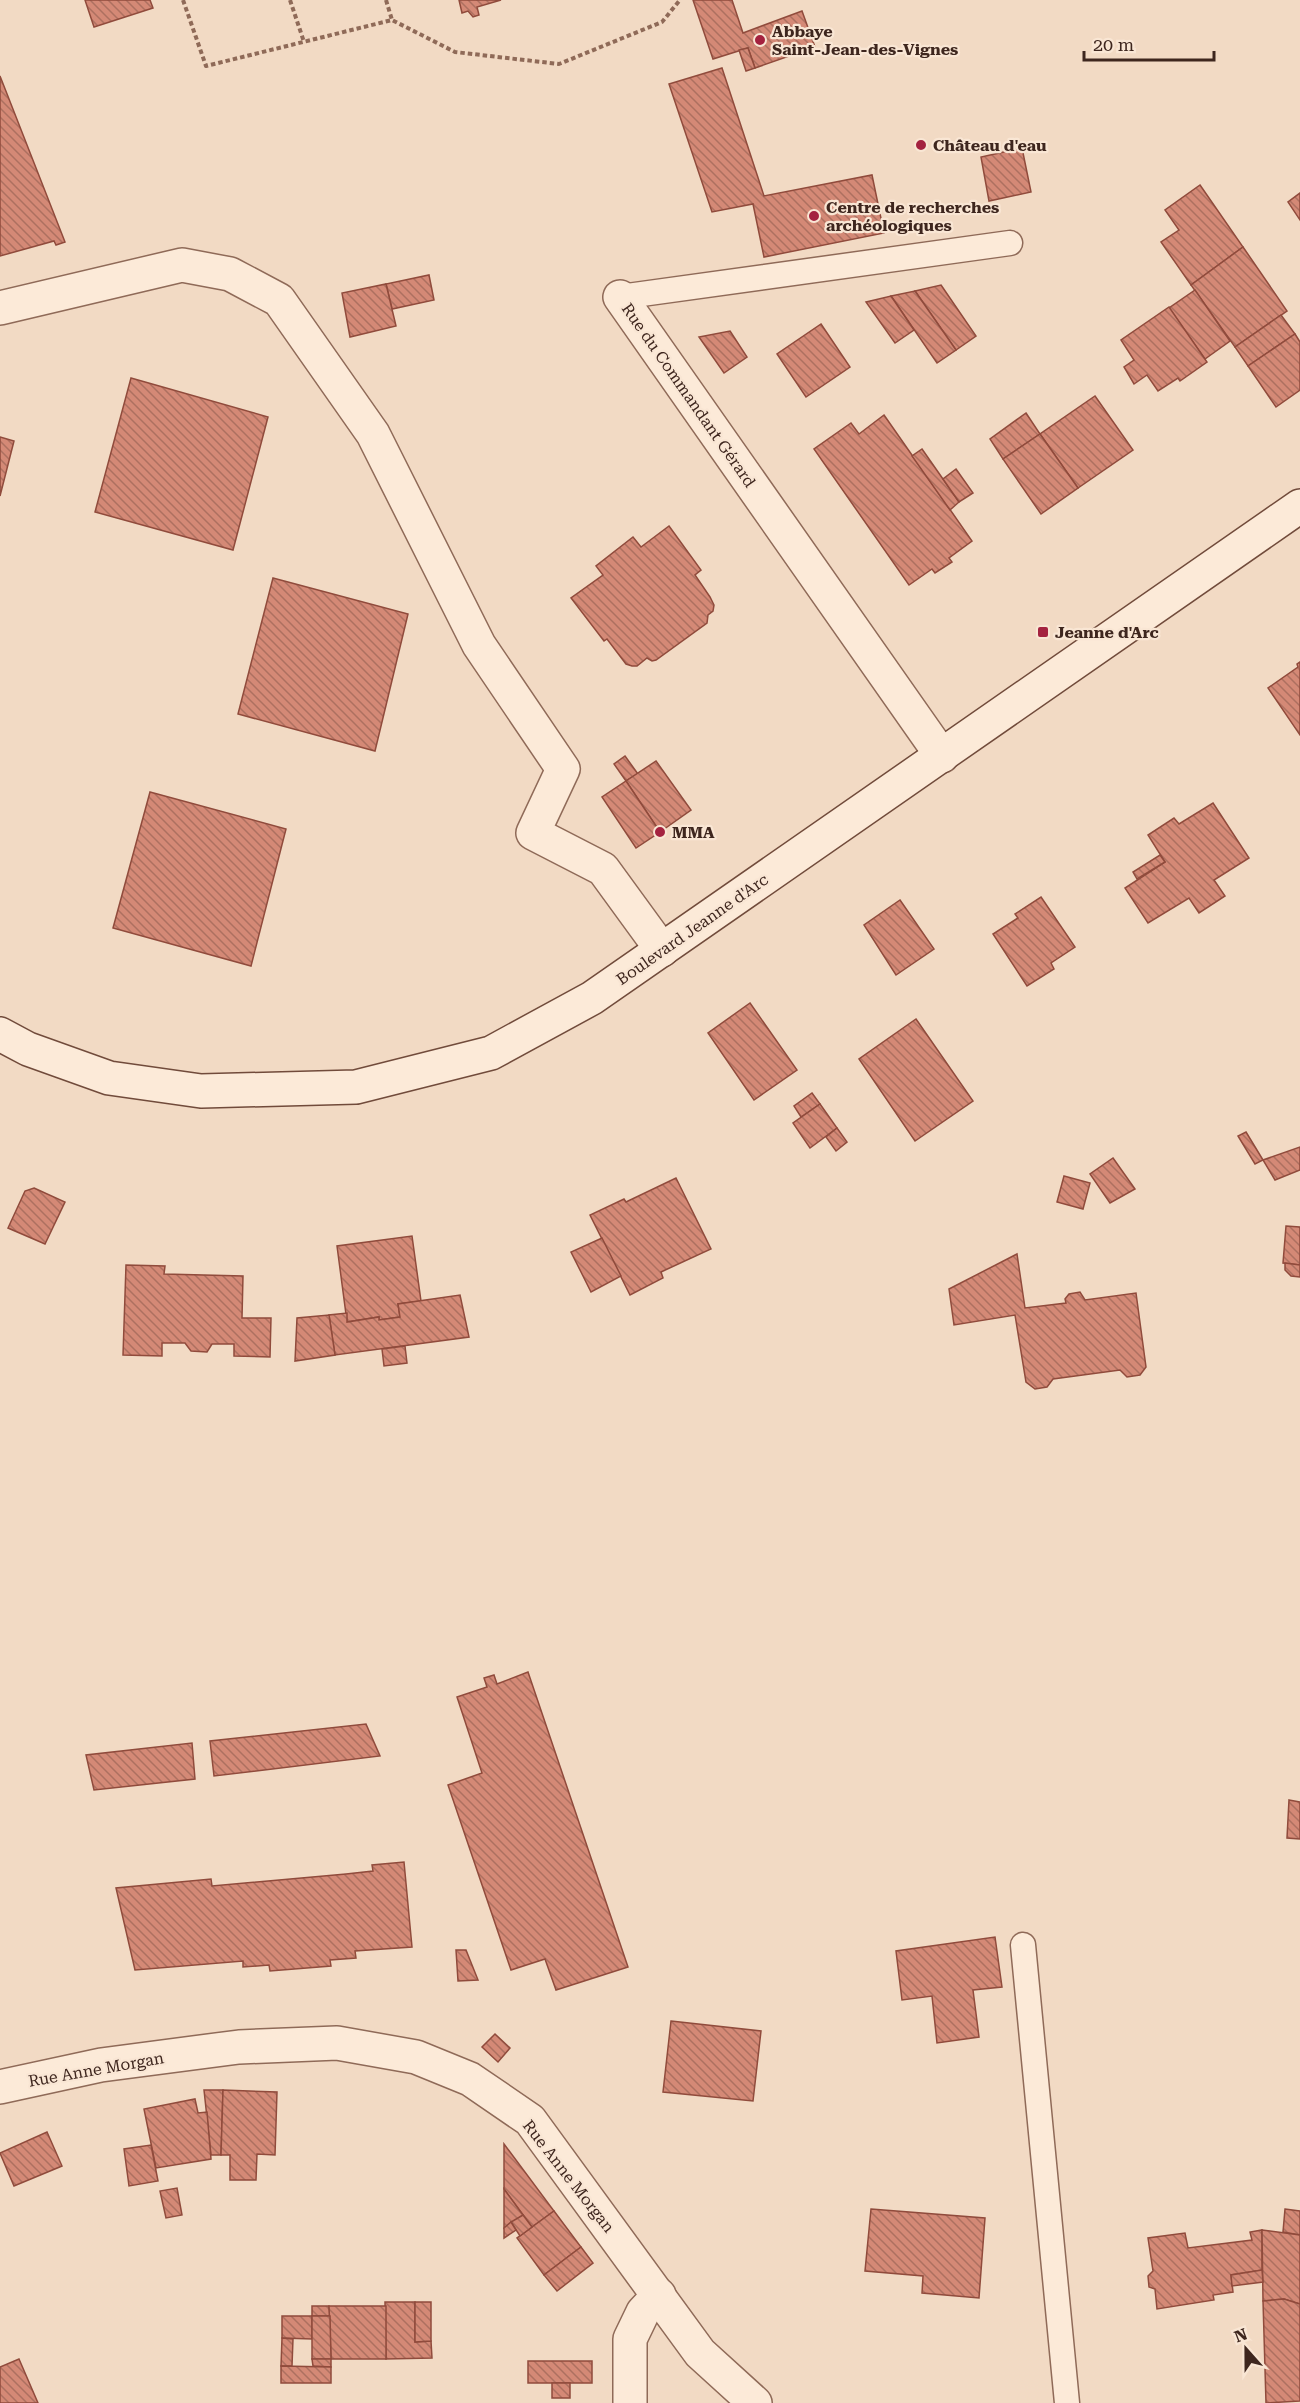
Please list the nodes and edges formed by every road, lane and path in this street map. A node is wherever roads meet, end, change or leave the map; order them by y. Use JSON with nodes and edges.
{"nodes":[{"id":1,"x":183,"y":0,"type":"edge"},
{"id":2,"x":290,"y":0,"type":"edge"},
{"id":3,"x":386,"y":0,"type":"edge"},
{"id":4,"x":680,"y":0,"type":"edge"},
{"id":5,"x":392,"y":20,"type":"junction"},
{"id":6,"x":304,"y":42,"type":"junction"},
{"id":7,"x":1010,"y":243,"type":"dead end"},
{"id":8,"x":620,"y":297,"type":"joint"},
{"id":9,"x":0,"y":308,"type":"edge"},
{"id":10,"x":1300,"y":506,"type":"edge"},
{"id":11,"x":942,"y":756,"type":"junction"},
{"id":12,"x":662,"y":950,"type":"junction"},
{"id":13,"x":0,"y":1034,"type":"edge"},
{"id":14,"x":1023,"y":1945,"type":"dead end"},
{"id":15,"x":0,"y":2087,"type":"edge"},
{"id":16,"x":659,"y":2295,"type":"junction"},
{"id":17,"x":630,"y":2403,"type":"edge"},
{"id":18,"x":755,"y":2403,"type":"edge"},
{"id":19,"x":1067,"y":2403,"type":"edge"}],
"edges":[{"from":1,"to":6,"type":"path"},
{"from":2,"to":6,"type":"path"},
{"from":3,"to":5,"type":"path"},
{"from":4,"to":5,"type":"path"},
{"from":5,"to":6,"type":"path"},
{"from":7,"to":8,"type":"lane","name":"Rue du Commandant Gérard"},
{"from":8,"to":11,"type":"street","name":"Rue du Commandant Gérard"},
{"from":9,"to":12,"type":"street"},
{"from":10,"to":11,"type":"street","name":"Boulevard Jeanne d'Arc"},
{"from":11,"to":12,"type":"street","name":"Boulevard Jeanne d'Arc"},
{"from":12,"to":13,"type":"street","name":"Boulevard Jeanne d'Arc"},
{"from":14,"to":19,"type":"lane"},
{"from":15,"to":16,"type":"street","name":"Rue Anne Morgan"},
{"from":16,"to":17,"type":"street"},
{"from":16,"to":18,"type":"street","name":"Rue Anne Morgan"}]}
